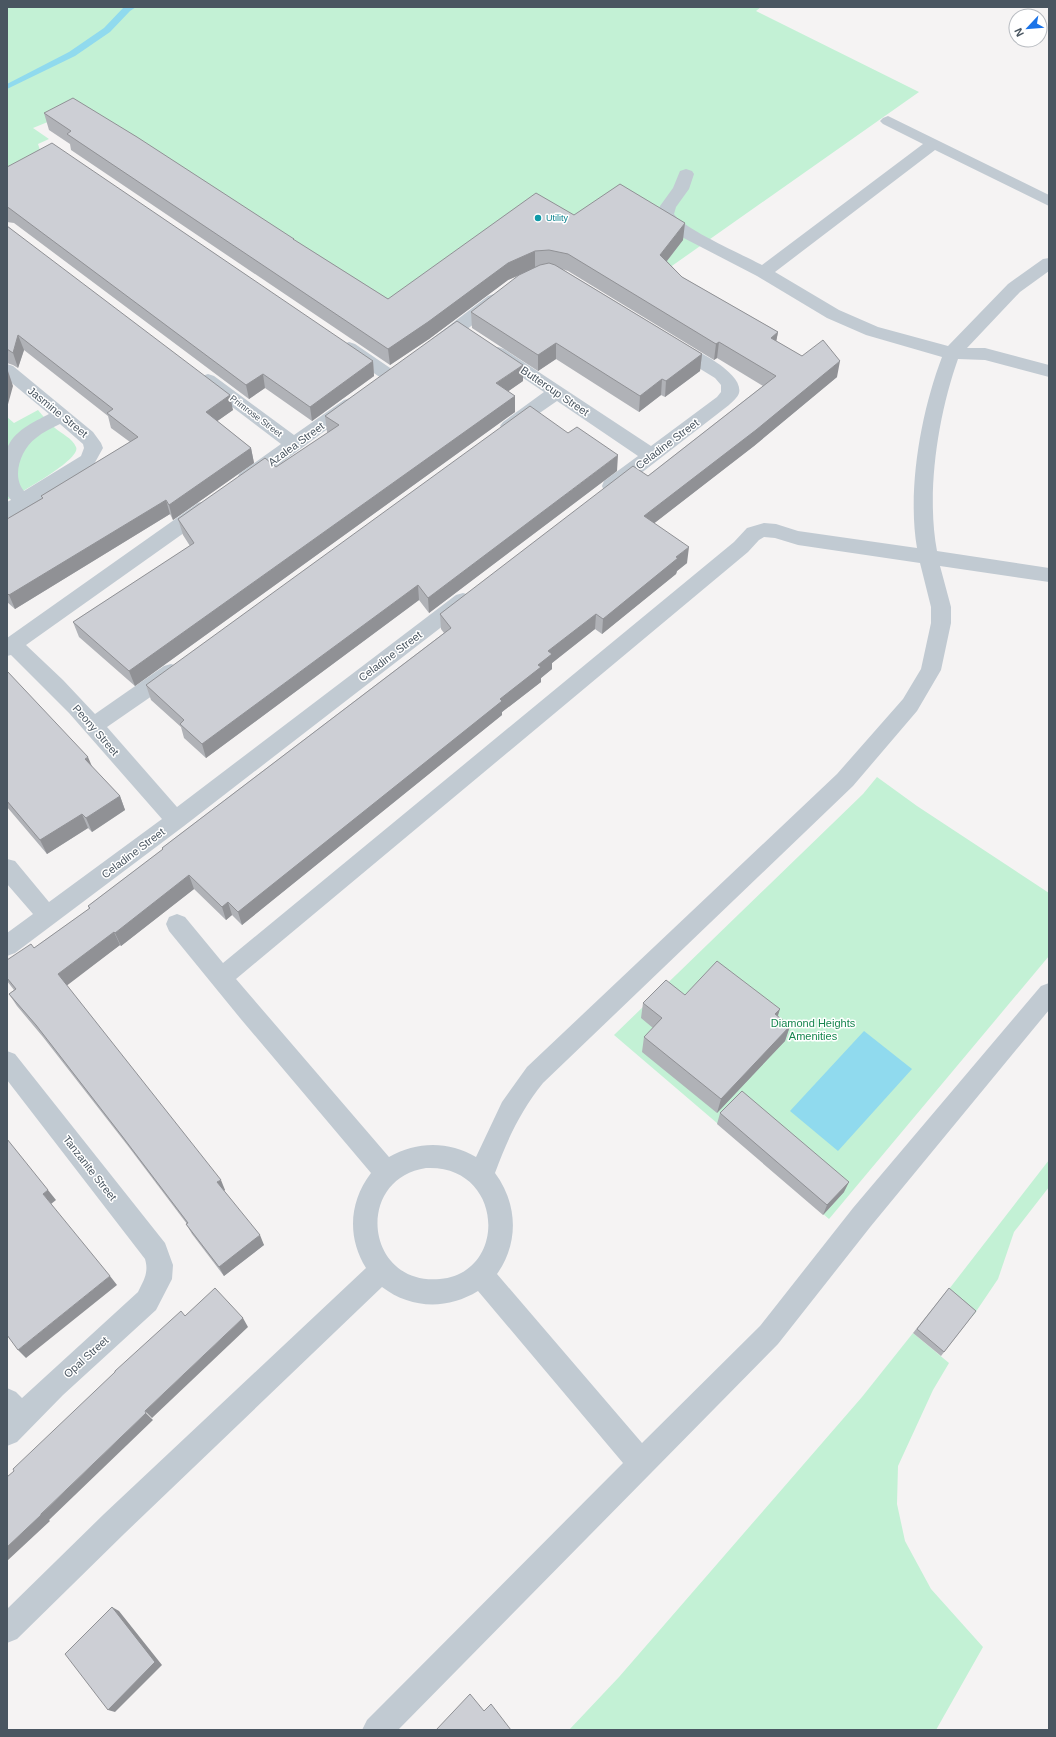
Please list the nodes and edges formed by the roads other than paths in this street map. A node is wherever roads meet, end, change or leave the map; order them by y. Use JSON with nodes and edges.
{"nodes":[{"id":1,"x":888,"y":121,"type":"dead end"},
{"id":2,"x":933,"y":144,"type":"junction"},
{"id":3,"x":686,"y":174,"type":"dead end"},
{"id":4,"x":1049,"y":201,"type":"edge"},
{"id":5,"x":1049,"y":263,"type":"edge"},
{"id":6,"x":763,"y":272,"type":"junction"},
{"id":7,"x":509,"y":289,"type":"edge"},
{"id":8,"x":471,"y":336,"type":"junction"},
{"id":9,"x":661,"y":337,"type":"edge"},
{"id":10,"x":339,"y":342,"type":"edge"},
{"id":11,"x":424,"y":353,"type":"edge"},
{"id":12,"x":952,"y":353,"type":"junction"},
{"id":13,"x":406,"y":366,"type":"edge"},
{"id":14,"x":7,"y":370,"type":"edge"},
{"id":15,"x":194,"y":370,"type":"edge"},
{"id":16,"x":1049,"y":371,"type":"edge"},
{"id":17,"x":390,"y":376,"type":"junction"},
{"id":18,"x":557,"y":392,"type":"junction"},
{"id":19,"x":61,"y":416,"type":"junction"},
{"id":20,"x":497,"y":435,"type":"edge"},
{"id":21,"x":295,"y":445,"type":"junction"},
{"id":22,"x":652,"y":456,"type":"junction"},
{"id":23,"x":600,"y":496,"type":"edge"},
{"id":24,"x":23,"y":501,"type":"junction"},
{"id":25,"x":7,"y":511,"type":"edge"},
{"id":26,"x":928,"y":556,"type":"junction"},
{"id":27,"x":1049,"y":575,"type":"edge"},
{"id":28,"x":479,"y":588,"type":"edge"},
{"id":29,"x":10,"y":646,"type":"edge"},
{"id":30,"x":185,"y":661,"type":"edge"},
{"id":31,"x":93,"y":726,"type":"junction"},
{"id":32,"x":176,"y":820,"type":"junction"},
{"id":33,"x":7,"y":868,"type":"edge"},
{"id":34,"x":48,"y":916,"type":"junction"},
{"id":35,"x":177,"y":924,"type":"dead end"},
{"id":36,"x":7,"y":946,"type":"edge"},
{"id":37,"x":221,"y":978,"type":"junction"},
{"id":38,"x":1049,"y":993,"type":"edge"},
{"id":39,"x":7,"y":1062,"type":"edge"},
{"id":40,"x":388,"y":1174,"type":"junction"},
{"id":41,"x":482,"y":1175,"type":"junction"},
{"id":42,"x":381,"y":1271,"type":"junction"},
{"id":43,"x":480,"y":1274,"type":"junction"},
{"id":44,"x":159,"y":1279,"type":"joint"},
{"id":45,"x":12,"y":1417,"type":"edge"},
{"id":46,"x":641,"y":1463,"type":"junction"},
{"id":47,"x":7,"y":1629,"type":"edge"},
{"id":48,"x":377,"y":1730,"type":"edge"}],
"edges":[{"from":1,"to":2,"type":"street"},
{"from":2,"to":4,"type":"street"},
{"from":2,"to":6,"type":"street"},
{"from":3,"to":6,"type":"street"},
{"from":5,"to":12,"type":"street"},
{"from":6,"to":12,"type":"street"},
{"from":7,"to":8,"type":"street"},
{"from":8,"to":11,"type":"street"},
{"from":8,"to":18,"type":"street","name":"Buttercup Street"},
{"from":9,"to":22,"type":"street","name":"Celadine Street"},
{"from":10,"to":17,"type":"street"},
{"from":12,"to":16,"type":"street"},
{"from":12,"to":26,"type":"street"},
{"from":13,"to":17,"type":"street","name":"Azalea Street"},
{"from":14,"to":19,"type":"street","name":"Jasmine Street"},
{"from":15,"to":21,"type":"street","name":"Primrose Street"},
{"from":17,"to":21,"type":"street","name":"Azalea Street"},
{"from":18,"to":20,"type":"street"},
{"from":18,"to":22,"type":"street","name":"Buttercup Street"},
{"from":19,"to":24,"type":"street"},
{"from":19,"to":24,"type":"street","name":"Jasmine Street"},
{"from":21,"to":29,"type":"street","name":"Azalea Street"},
{"from":22,"to":23,"type":"street","name":"Celadine Street"},
{"from":24,"to":25,"type":"street","name":"Jasmine Street"},
{"from":26,"to":27,"type":"street"},
{"from":26,"to":37,"type":"street"},
{"from":26,"to":41,"type":"street"},
{"from":28,"to":32,"type":"street","name":"Celadine Street"},
{"from":29,"to":31,"type":"street","name":"Peony Street"},
{"from":30,"to":31,"type":"street"},
{"from":31,"to":32,"type":"street","name":"Peony Street"},
{"from":32,"to":34,"type":"street","name":"Celadine Street"},
{"from":33,"to":34,"type":"street"},
{"from":34,"to":36,"type":"street","name":"Celadine Street"},
{"from":35,"to":37,"type":"street"},
{"from":37,"to":40,"type":"street"},
{"from":38,"to":46,"type":"street"},
{"from":39,"to":44,"type":"street","name":"Tanzanite Street"},
{"from":40,"to":41,"type":"street"},
{"from":40,"to":42,"type":"street"},
{"from":41,"to":43,"type":"street"},
{"from":42,"to":43,"type":"street"},
{"from":42,"to":47,"type":"street"},
{"from":43,"to":46,"type":"street"},
{"from":44,"to":45,"type":"street","name":"Opal Street"},
{"from":46,"to":48,"type":"street"}]}
